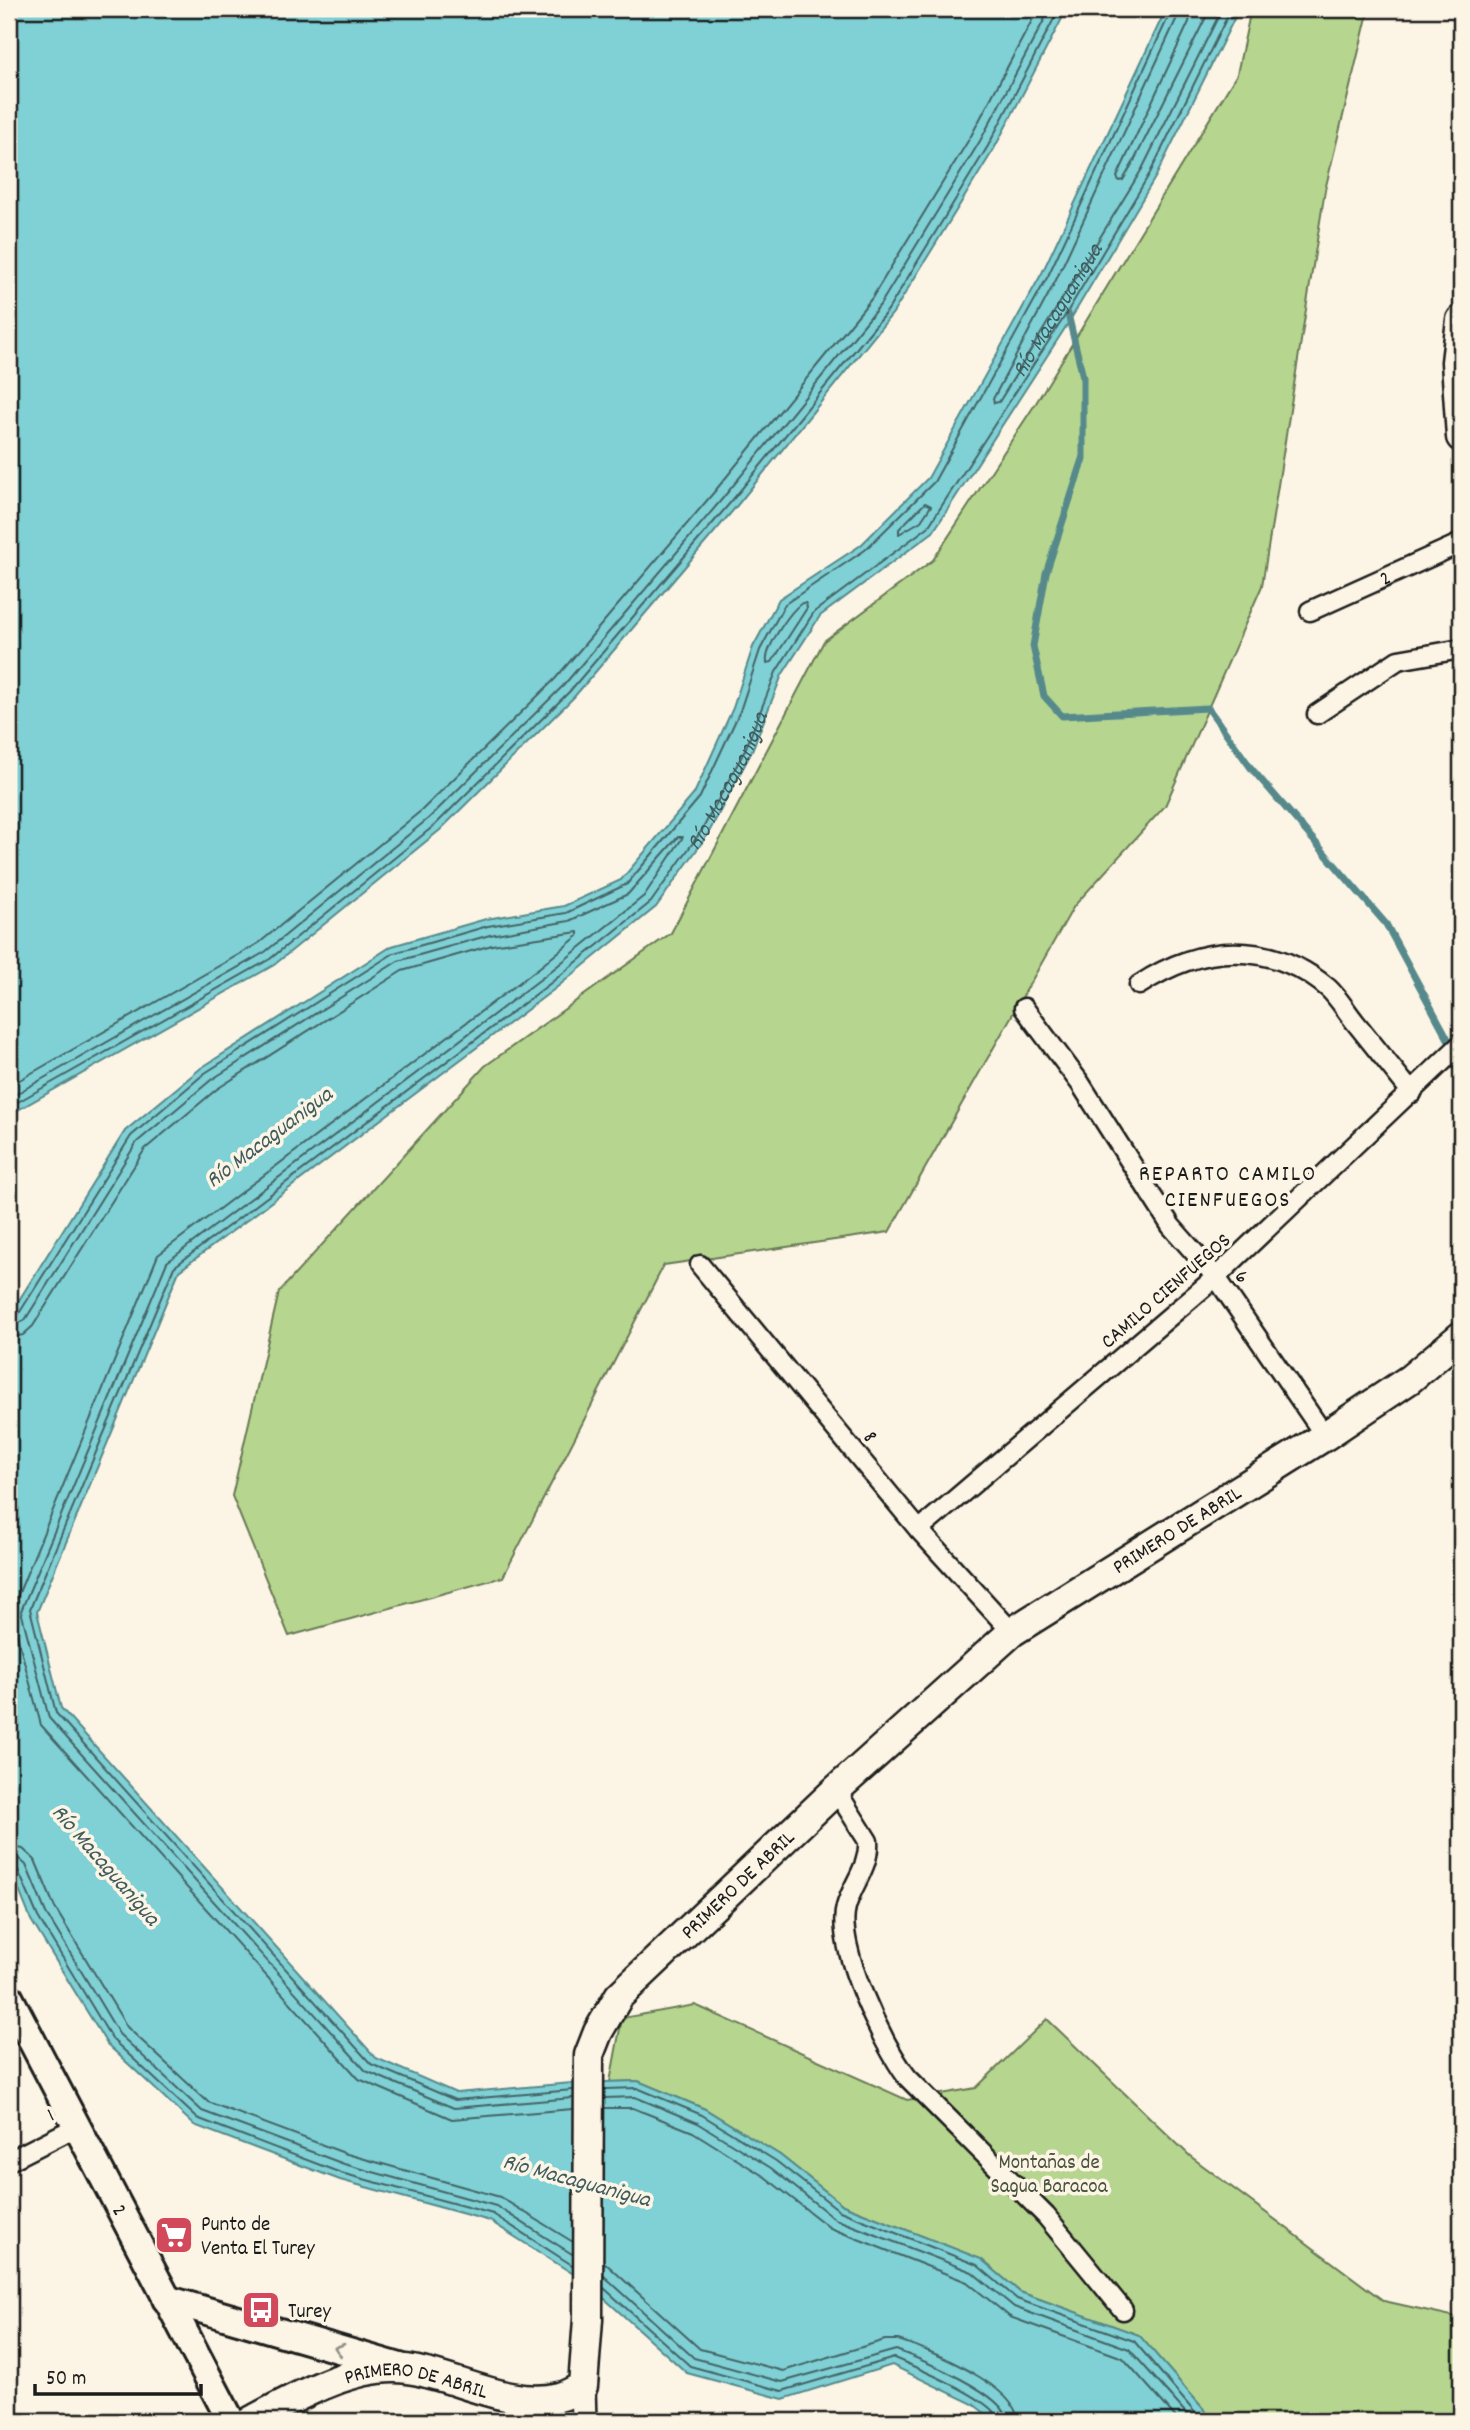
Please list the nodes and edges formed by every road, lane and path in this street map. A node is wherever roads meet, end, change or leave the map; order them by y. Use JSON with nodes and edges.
{"nodes":[{"id":1,"x":1461,"y":320,"type":"edge"},
{"id":2,"x":1461,"y":437,"type":"edge"},
{"id":3,"x":1461,"y":543,"type":"edge"},
{"id":4,"x":1310,"y":611,"type":"dead end"},
{"id":5,"x":1461,"y":649,"type":"edge"},
{"id":6,"x":1317,"y":715,"type":"dead end"},
{"id":7,"x":1139,"y":985,"type":"dead end"},
{"id":8,"x":1024,"y":1008,"type":"dead end"},
{"id":9,"x":1461,"y":1045,"type":"edge"},
{"id":10,"x":1412,"y":1093,"type":"junction"},
{"id":11,"x":700,"y":1265,"type":"dead end"},
{"id":12,"x":1216,"y":1277,"type":"junction"},
{"id":13,"x":1461,"y":1336,"type":"edge"},
{"id":14,"x":1325,"y":1436,"type":"junction"},
{"id":15,"x":919,"y":1530,"type":"junction"},
{"id":16,"x":1012,"y":1632,"type":"junction"},
{"id":17,"x":836,"y":1790,"type":"junction"},
{"id":18,"x":9,"y":1997,"type":"edge"},
{"id":19,"x":76,"y":2127,"type":"junction"},
{"id":20,"x":9,"y":2161,"type":"edge"},
{"id":21,"x":166,"y":2299,"type":"junction"},
{"id":22,"x":1123,"y":2310,"type":"dead end"},
{"id":23,"x":405,"y":2368,"type":"junction"},
{"id":24,"x":583,"y":2386,"type":"junction"},
{"id":25,"x":231,"y":2421,"type":"edge"},
{"id":26,"x":251,"y":2421,"type":"edge"},
{"id":27,"x":584,"y":2421,"type":"edge"}],
"edges":[{"from":1,"to":2,"type":"main road"},
{"from":3,"to":4,"type":"street","name":"2"},
{"from":5,"to":6,"type":"street"},
{"from":7,"to":10,"type":"street"},
{"from":8,"to":12,"type":"street","name":"6"},
{"from":9,"to":10,"type":"street","name":"CAMILO CIENFUEGOS"},
{"from":10,"to":12,"type":"street","name":"CAMILO CIENFUEGOS"},
{"from":11,"to":15,"type":"street","name":"8"},
{"from":12,"to":14,"type":"street","name":"6"},
{"from":12,"to":15,"type":"street","name":"CAMILO CIENFUEGOS"},
{"from":13,"to":14,"type":"main road","name":"PRIMERO DE ABRIL"},
{"from":14,"to":16,"type":"main road","name":"PRIMERO DE ABRIL"},
{"from":15,"to":16,"type":"street","name":"8"},
{"from":16,"to":17,"type":"main road","name":"PRIMERO DE ABRIL"},
{"from":17,"to":22,"type":"street"},
{"from":17,"to":24,"type":"main road","name":"PRIMERO DE ABRIL"},
{"from":18,"to":19,"type":"main road","name":"2"},
{"from":19,"to":20,"type":"street","name":"1"},
{"from":19,"to":21,"type":"main road","name":"2"},
{"from":23,"to":21,"type":"main road","one_way":true},
{"from":21,"to":25,"type":"main road","name":"2"},
{"from":23,"to":24,"type":"main road","name":"PRIMERO DE ABRIL"},
{"from":23,"to":26,"type":"main road","name":"PRIMERO DE ABRIL"},
{"from":24,"to":27,"type":"street"}]}
